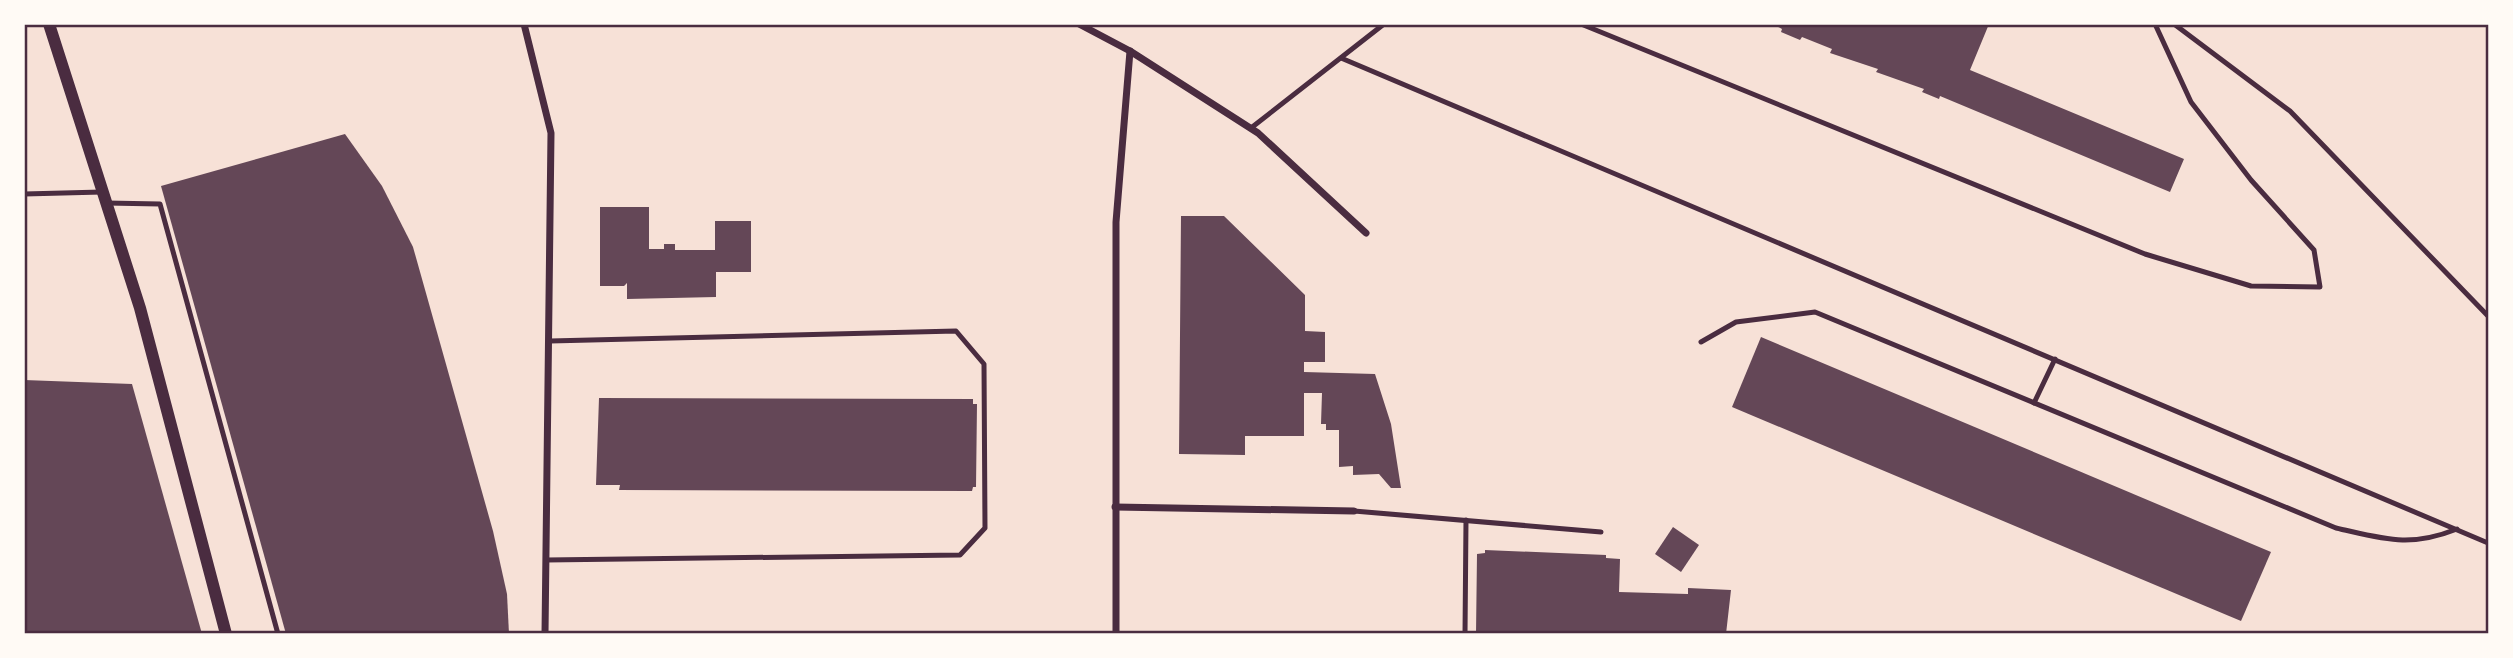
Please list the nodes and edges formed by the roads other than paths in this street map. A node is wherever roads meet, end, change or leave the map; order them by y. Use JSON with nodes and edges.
{"nodes":[{"id":1,"x":49,"y":24,"type":"edge"},
{"id":2,"x":524,"y":24,"type":"edge"},
{"id":3,"x":1079,"y":24,"type":"edge"},
{"id":4,"x":1384,"y":24,"type":"edge"},
{"id":5,"x":1581,"y":24,"type":"edge"},
{"id":6,"x":2155,"y":24,"type":"edge"},
{"id":7,"x":2174,"y":24,"type":"edge"},
{"id":8,"x":1130,"y":51,"type":"junction"},
{"id":9,"x":1341,"y":58,"type":"junction"},
{"id":10,"x":1251,"y":128,"type":"junction"},
{"id":11,"x":24,"y":194,"type":"edge"},
{"id":12,"x":104,"y":198,"type":"junction"},
{"id":13,"x":1366,"y":233,"type":"dead end"},
{"id":14,"x":2488,"y":316,"type":"edge"},
{"id":15,"x":550,"y":341,"type":"junction"},
{"id":16,"x":1701,"y":342,"type":"dead end"},
{"id":17,"x":2054,"y":359,"type":"junction"},
{"id":18,"x":2034,"y":403,"type":"junction"},
{"id":19,"x":1115,"y":508,"type":"junction"},
{"id":20,"x":1354,"y":511,"type":"joint"},
{"id":21,"x":1466,"y":520,"type":"junction"},
{"id":22,"x":2457,"y":529,"type":"junction"},
{"id":23,"x":1601,"y":532,"type":"dead end"},
{"id":24,"x":2488,"y":543,"type":"edge"},
{"id":25,"x":547,"y":560,"type":"junction"},
{"id":26,"x":226,"y":634,"type":"edge"},
{"id":27,"x":278,"y":634,"type":"edge"},
{"id":28,"x":545,"y":634,"type":"edge"},
{"id":29,"x":1116,"y":634,"type":"edge"},
{"id":30,"x":1465,"y":634,"type":"edge"}],
"edges":[{"from":1,"to":12,"type":"street"},
{"from":2,"to":15,"type":"street"},
{"from":3,"to":8,"type":"street"},
{"from":4,"to":9,"type":"lane"},
{"from":5,"to":6,"type":"lane"},
{"from":7,"to":14,"type":"lane"},
{"from":8,"to":10,"type":"street"},
{"from":8,"to":19,"type":"street"},
{"from":9,"to":10,"type":"lane"},
{"from":9,"to":17,"type":"lane"},
{"from":10,"to":13,"type":"street"},
{"from":11,"to":12,"type":"lane"},
{"from":12,"to":26,"type":"street"},
{"from":12,"to":27,"type":"lane"},
{"from":15,"to":25,"type":"street"},
{"from":15,"to":25,"type":"lane"},
{"from":16,"to":18,"type":"lane"},
{"from":17,"to":18,"type":"lane"},
{"from":17,"to":22,"type":"lane"},
{"from":18,"to":22,"type":"lane"},
{"from":19,"to":20,"type":"street"},
{"from":19,"to":29,"type":"street"},
{"from":20,"to":21,"type":"lane"},
{"from":21,"to":23,"type":"lane"},
{"from":21,"to":30,"type":"lane"},
{"from":22,"to":24,"type":"lane"},
{"from":25,"to":28,"type":"street"}]}
